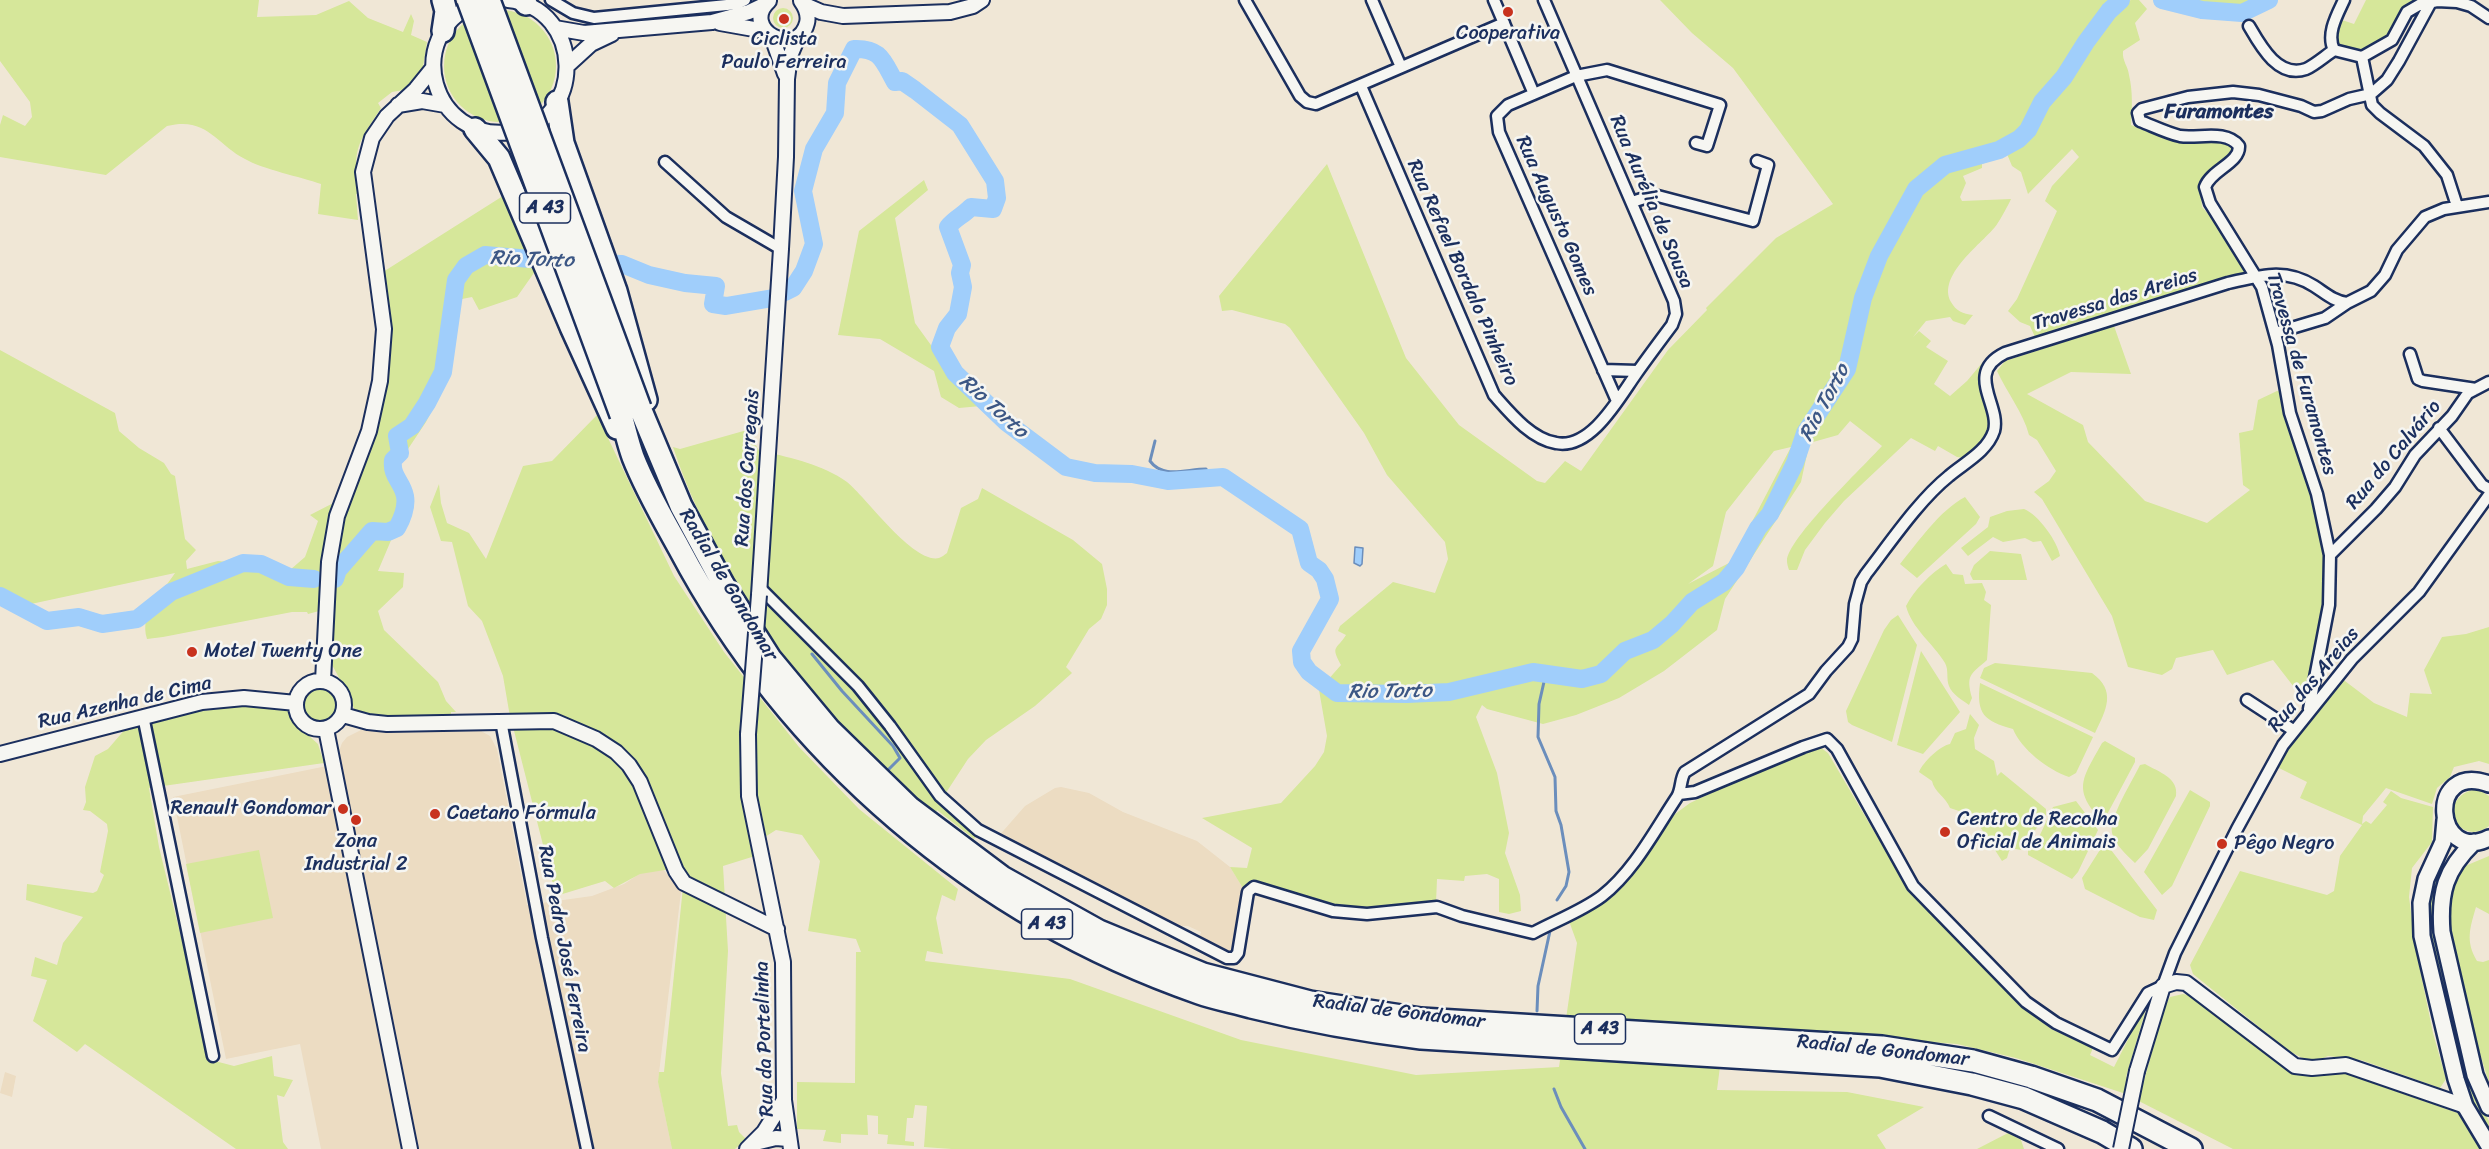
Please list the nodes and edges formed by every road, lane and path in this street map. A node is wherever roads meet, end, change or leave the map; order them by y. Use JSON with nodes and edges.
{"nodes":[{"id":1,"x":444,"y":0,"type":"edge"},
{"id":2,"x":468,"y":0,"type":"edge"},
{"id":3,"x":491,"y":0,"type":"edge"},
{"id":4,"x":551,"y":0,"type":"edge"},
{"id":5,"x":745,"y":0,"type":"edge"},
{"id":6,"x":982,"y":0,"type":"edge"},
{"id":7,"x":1245,"y":0,"type":"edge"},
{"id":8,"x":1372,"y":0,"type":"edge"},
{"id":9,"x":1494,"y":0,"type":"edge"},
{"id":10,"x":1544,"y":0,"type":"edge"},
{"id":11,"x":2344,"y":0,"type":"edge"},
{"id":12,"x":519,"y":1,"type":"edge"},
{"id":13,"x":767,"y":2,"type":"edge"},
{"id":14,"x":801,"y":2,"type":"edge"},
{"id":15,"x":2431,"y":2,"type":"junction"},
{"id":16,"x":843,"y":16,"type":"junction"},
{"id":17,"x":2489,"y":18,"type":"edge"},
{"id":18,"x":712,"y":22,"type":"junction"},
{"id":19,"x":1504,"y":23,"type":"junction"},
{"id":20,"x":2249,"y":26,"type":"dead end"},
{"id":21,"x":555,"y":28,"type":"junction"},
{"id":22,"x":443,"y":31,"type":"junction"},
{"id":23,"x":616,"y":31,"type":"junction"},
{"id":24,"x":801,"y":33,"type":"junction"},
{"id":25,"x":768,"y":34,"type":"junction"},
{"id":26,"x":2334,"y":50,"type":"junction"},
{"id":27,"x":2362,"y":57,"type":"junction"},
{"id":28,"x":568,"y":65,"type":"junction"},
{"id":29,"x":1401,"y":67,"type":"junction"},
{"id":30,"x":433,"y":68,"type":"junction"},
{"id":31,"x":1576,"y":76,"type":"junction"},
{"id":32,"x":787,"y":79,"type":"junction"},
{"id":33,"x":1361,"y":86,"type":"junction"},
{"id":34,"x":1534,"y":94,"type":"junction"},
{"id":35,"x":2371,"y":94,"type":"junction"},
{"id":36,"x":557,"y":102,"type":"junction"},
{"id":37,"x":445,"y":105,"type":"junction"},
{"id":38,"x":396,"y":106,"type":"junction"},
{"id":39,"x":475,"y":129,"type":"junction"},
{"id":40,"x":1696,"y":143,"type":"dead end"},
{"id":41,"x":1756,"y":161,"type":"dead end"},
{"id":42,"x":665,"y":162,"type":"dead end"},
{"id":43,"x":1632,"y":202,"type":"junction"},
{"id":44,"x":2489,"y":202,"type":"edge"},
{"id":45,"x":2457,"y":206,"type":"junction"},
{"id":46,"x":781,"y":249,"type":"junction"},
{"id":47,"x":2257,"y":277,"type":"junction"},
{"id":48,"x":2347,"y":303,"type":"junction"},
{"id":49,"x":2275,"y":333,"type":"junction"},
{"id":50,"x":2410,"y":354,"type":"dead end"},
{"id":51,"x":1603,"y":370,"type":"junction"},
{"id":52,"x":1638,"y":371,"type":"junction"},
{"id":53,"x":2489,"y":382,"type":"edge"},
{"id":54,"x":2476,"y":389,"type":"junction"},
{"id":55,"x":1617,"y":401,"type":"junction"},
{"id":56,"x":630,"y":412,"type":"junction"},
{"id":57,"x":2439,"y":428,"type":"junction"},
{"id":58,"x":2489,"y":489,"type":"edge"},
{"id":59,"x":2489,"y":495,"type":"edge"},
{"id":60,"x":2330,"y":555,"type":"junction"},
{"id":61,"x":759,"y":591,"type":"junction"},
{"id":62,"x":323,"y":681,"type":"junction"},
{"id":63,"x":2247,"y":700,"type":"dead end"},
{"id":64,"x":296,"y":703,"type":"junction"},
{"id":65,"x":2308,"y":713,"type":"junction"},
{"id":66,"x":343,"y":715,"type":"junction"},
{"id":67,"x":143,"y":716,"type":"junction"},
{"id":68,"x":501,"y":722,"type":"junction"},
{"id":69,"x":326,"y":729,"type":"junction"},
{"id":70,"x":2293,"y":730,"type":"junction"},
{"id":71,"x":0,"y":754,"type":"edge"},
{"id":72,"x":2489,"y":784,"type":"edge"},
{"id":73,"x":1679,"y":794,"type":"junction"},
{"id":74,"x":2445,"y":820,"type":"junction"},
{"id":75,"x":2484,"y":840,"type":"edge"},
{"id":76,"x":777,"y":928,"type":"junction"},
{"id":77,"x":2163,"y":986,"type":"junction"},
{"id":78,"x":1421,"y":1029,"type":"junction"},
{"id":79,"x":1778,"y":1049,"type":"junction"},
{"id":80,"x":213,"y":1056,"type":"dead end"},
{"id":81,"x":784,"y":1100,"type":"junction"},
{"id":82,"x":2464,"y":1106,"type":"junction"},
{"id":83,"x":2489,"y":1107,"type":"edge"},
{"id":84,"x":1989,"y":1116,"type":"dead end"},
{"id":85,"x":751,"y":1146,"type":"edge"},
{"id":86,"x":786,"y":1146,"type":"edge"},
{"id":87,"x":2190,"y":1146,"type":"edge"},
{"id":88,"x":2489,"y":1146,"type":"edge"},
{"id":89,"x":410,"y":1149,"type":"edge"},
{"id":90,"x":587,"y":1149,"type":"edge"},
{"id":91,"x":2058,"y":1149,"type":"edge"},
{"id":92,"x":2121,"y":1149,"type":"edge"},
{"id":93,"x":2131,"y":1149,"type":"edge"}],
"edges":[{"from":1,"to":22,"type":"highway"},
{"from":2,"to":56,"type":"highway","name":"Radial de Gondomar","number":"A 43","bridge":true},
{"from":3,"to":22,"type":"street"},
{"from":3,"to":56,"type":"highway","name":"Radial de Gondomar","number":"A 43","bridge":true},
{"from":4,"to":5,"type":"street"},
{"from":6,"to":16,"type":"street"},
{"from":7,"to":33,"type":"street"},
{"from":8,"to":29,"type":"street"},
{"from":9,"to":19,"type":"street"},
{"from":10,"to":31,"type":"street","name":"Rua Aurélia de Sousa"},
{"from":11,"to":26,"type":"street"},
{"from":12,"to":21,"type":"street"},
{"from":13,"to":18,"type":"street"},
{"from":13,"to":25,"type":"street","name":"Rua dos Carregais"},
{"from":14,"to":16,"type":"street"},
{"from":14,"to":24,"type":"street"},
{"from":15,"to":17,"type":"street"},
{"from":15,"to":27,"type":"street"},
{"from":15,"to":35,"type":"street"},
{"from":16,"to":24,"type":"street"},
{"from":18,"to":23,"type":"street"},
{"from":18,"to":25,"type":"street"},
{"from":19,"to":29,"type":"street"},
{"from":19,"to":34,"type":"street"},
{"from":20,"to":26,"type":"street"},
{"from":21,"to":23,"type":"street"},
{"from":21,"to":28,"type":"street"},
{"from":22,"to":30,"type":"street"},
{"from":23,"to":28,"type":"street"},
{"from":24,"to":25,"type":"street"},
{"from":24,"to":32,"type":"street","name":"Rua dos Carregais"},
{"from":25,"to":32,"type":"street","name":"Rua dos Carregais"},
{"from":26,"to":27,"type":"street"},
{"from":27,"to":35,"type":"street"},
{"from":28,"to":36,"type":"street"},
{"from":29,"to":33,"type":"street"},
{"from":30,"to":37,"type":"street"},
{"from":30,"to":38,"type":"street"},
{"from":31,"to":34,"type":"street"},
{"from":31,"to":40,"type":"street"},
{"from":31,"to":43,"type":"street","name":"Rua Aurélia de Sousa"},
{"from":32,"to":46,"type":"street","name":"Rua dos Carregais"},
{"from":33,"to":55,"type":"street","name":"Rua Refael Bordalo Pinheiro"},
{"from":34,"to":51,"type":"street","name":"Rua Augusto Gomes"},
{"from":35,"to":45,"type":"street"},
{"from":35,"to":47,"type":"street","name":"Travessa de Furamontes"},
{"from":36,"to":39,"type":"street"},
{"from":36,"to":56,"type":"highway","number":"A 43"},
{"from":37,"to":38,"type":"street"},
{"from":37,"to":39,"type":"street"},
{"from":38,"to":62,"type":"street"},
{"from":39,"to":56,"type":"highway","number":"A 43"},
{"from":41,"to":43,"type":"street"},
{"from":42,"to":46,"type":"street"},
{"from":43,"to":52,"type":"street","name":"Rua Aurélia de Sousa"},
{"from":44,"to":45,"type":"street"},
{"from":45,"to":48,"type":"street"},
{"from":46,"to":61,"type":"street","name":"Rua dos Carregais"},
{"from":47,"to":48,"type":"street","name":"Travessa das Areias"},
{"from":47,"to":49,"type":"street","name":"Travessa de Furamontes"},
{"from":47,"to":73,"type":"street","name":"Travessa das Areias"},
{"from":48,"to":49,"type":"street"},
{"from":49,"to":60,"type":"street","name":"Travessa de Furamontes"},
{"from":50,"to":54,"type":"street"},
{"from":51,"to":52,"type":"street"},
{"from":51,"to":55,"type":"street","name":"Rua Augusto Gomes"},
{"from":52,"to":55,"type":"street","name":"Rua Refael Bordalo Pinheiro"},
{"from":53,"to":54,"type":"street","name":"Rua do Calvário"},
{"from":54,"to":57,"type":"street","name":"Rua do Calvário"},
{"from":56,"to":78,"type":"highway","name":"Radial de Gondomar","number":"A 43"},
{"from":56,"to":78,"type":"highway","name":"Radial de Gondomar","number":"A 43"},
{"from":57,"to":58,"type":"street"},
{"from":57,"to":60,"type":"street","name":"Rua do Calvário"},
{"from":59,"to":65,"type":"street","name":"Rua das Areias"},
{"from":60,"to":65,"type":"street","name":"Travessa de Furamontes"},
{"from":61,"to":73,"type":"street","name":"Travessa das Areias"},
{"from":61,"to":76,"type":"street","name":"Rua dos Carregais","bridge":true},
{"from":62,"to":64,"type":"street"},
{"from":62,"to":66,"type":"street"},
{"from":63,"to":70,"type":"street"},
{"from":64,"to":67,"type":"street","name":"Rua Azenha de Cima"},
{"from":64,"to":69,"type":"street"},
{"from":65,"to":70,"type":"street","name":"Rua das Areias"},
{"from":66,"to":68,"type":"street"},
{"from":66,"to":69,"type":"street"},
{"from":67,"to":71,"type":"street","name":"Rua Azenha de Cima"},
{"from":67,"to":80,"type":"street"},
{"from":68,"to":76,"type":"street"},
{"from":68,"to":90,"type":"street","name":"Rua Pedro José Ferreira"},
{"from":69,"to":89,"type":"street"},
{"from":70,"to":77,"type":"street","name":"Rua das Areias"},
{"from":72,"to":74,"type":"main road"},
{"from":73,"to":77,"type":"street"},
{"from":74,"to":75,"type":"main road"},
{"from":74,"to":82,"type":"main road"},
{"from":75,"to":83,"type":"main road"},
{"from":76,"to":81,"type":"street","name":"Rua da Portelinha"},
{"from":77,"to":82,"type":"street"},
{"from":77,"to":92,"type":"street","name":"Rua das Areias","bridge":true},
{"from":78,"to":79,"type":"highway","name":"Radial de Gondomar","number":"A 43"},
{"from":79,"to":87,"type":"highway","name":"Radial de Gondomar","number":"A 43"},
{"from":79,"to":93,"type":"highway","name":"Radial de Gondomar","number":"A 43"},
{"from":81,"to":85,"type":"street"},
{"from":81,"to":86,"type":"street","name":"Rua da Portelinha"},
{"from":82,"to":88,"type":"main road"},
{"from":84,"to":91,"type":"street"},
{"from":85,"to":86,"type":"street"}]}
